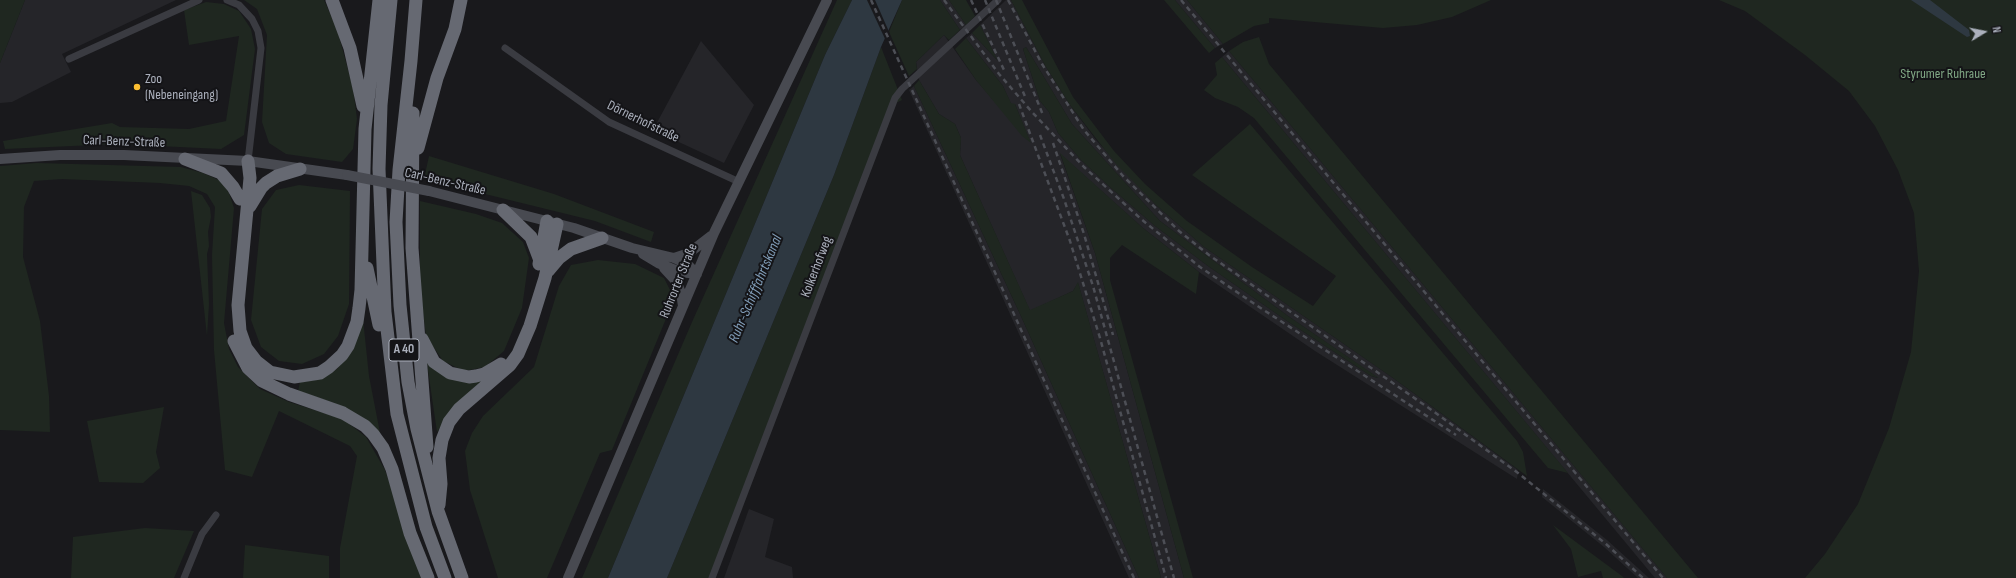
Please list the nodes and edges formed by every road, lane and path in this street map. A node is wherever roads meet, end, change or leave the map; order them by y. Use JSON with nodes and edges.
{"nodes":[{"id":1,"x":198,"y":0,"type":"edge"},
{"id":2,"x":227,"y":0,"type":"edge"},
{"id":3,"x":332,"y":0,"type":"edge"},
{"id":4,"x":379,"y":0,"type":"edge"},
{"id":5,"x":391,"y":0,"type":"edge"},
{"id":6,"x":416,"y":0,"type":"edge"},
{"id":7,"x":461,"y":0,"type":"edge"},
{"id":8,"x":827,"y":0,"type":"edge"},
{"id":9,"x":998,"y":0,"type":"edge"},
{"id":10,"x":505,"y":48,"type":"dead end"},
{"id":11,"x":69,"y":59,"type":"dead end"},
{"id":12,"x":411,"y":61,"type":"junction"},
{"id":13,"x":365,"y":129,"type":"junction"},
{"id":14,"x":0,"y":159,"type":"edge"},
{"id":15,"x":185,"y":159,"type":"junction"},
{"id":16,"x":248,"y":161,"type":"junction"},
{"id":17,"x":300,"y":169,"type":"junction"},
{"id":18,"x":412,"y":177,"type":"junction"},
{"id":19,"x":737,"y":181,"type":"junction"},
{"id":20,"x":240,"y":199,"type":"junction"},
{"id":21,"x":503,"y":210,"type":"junction"},
{"id":22,"x":247,"y":212,"type":"junction"},
{"id":23,"x":552,"y":223,"type":"junction"},
{"id":24,"x":363,"y":228,"type":"junction"},
{"id":25,"x":714,"y":233,"type":"junction"},
{"id":26,"x":602,"y":238,"type":"junction"},
{"id":27,"x":632,"y":248,"type":"junction"},
{"id":28,"x":674,"y":258,"type":"junction"},
{"id":29,"x":540,"y":262,"type":"junction"},
{"id":30,"x":658,"y":263,"type":"junction"},
{"id":31,"x":697,"y":274,"type":"junction"},
{"id":32,"x":545,"y":278,"type":"junction"},
{"id":33,"x":683,"y":308,"type":"junction"},
{"id":34,"x":416,"y":320,"type":"junction"},
{"id":35,"x":393,"y":392,"type":"junction"},
{"id":36,"x":428,"y":476,"type":"junction"},
{"id":37,"x":438,"y":511,"type":"junction"},
{"id":38,"x":216,"y":515,"type":"dead end"},
{"id":39,"x":184,"y":578,"type":"edge"},
{"id":40,"x":428,"y":578,"type":"edge"},
{"id":41,"x":445,"y":578,"type":"edge"},
{"id":42,"x":462,"y":578,"type":"edge"},
{"id":43,"x":568,"y":578,"type":"edge"},
{"id":44,"x":712,"y":578,"type":"edge"}],
"edges":[{"from":1,"to":11,"type":"street"},
{"from":2,"to":16,"type":"street"},
{"from":3,"to":13,"type":"highway"},
{"from":4,"to":13,"type":"highway"},
{"from":5,"to":35,"type":"highway","number":"A 40"},
{"from":6,"to":12,"type":"highway","number":"A 40"},
{"from":7,"to":18,"type":"highway"},
{"from":8,"to":19,"type":"main road","name":"Ruhrorter Straße"},
{"from":9,"to":44,"type":"street","name":"Kolkerhofweg"},
{"from":10,"to":19,"type":"street","name":"Dörnerhofstraße"},
{"from":12,"to":18,"type":"highway"},
{"from":12,"to":36,"type":"highway","number":"A 40"},
{"from":13,"to":24,"type":"highway"},
{"from":14,"to":15,"type":"main road","name":"Carl-Benz-Straße"},
{"from":15,"to":16,"type":"main road","name":"Carl-Benz-Straße"},
{"from":15,"to":20,"type":"highway"},
{"from":16,"to":17,"type":"main road","name":"Carl-Benz-Straße"},
{"from":16,"to":20,"type":"highway"},
{"from":16,"to":22,"type":"highway"},
{"from":17,"to":21,"type":"main road","name":"Carl-Benz-Straße","bridge":true},
{"from":17,"to":22,"type":"highway"},
{"from":18,"to":34,"type":"highway"},
{"from":19,"to":25,"type":"main road","name":"Ruhrorter Straße"},
{"from":20,"to":40,"type":"highway"},
{"from":21,"to":23,"type":"main road","name":"Carl-Benz-Straße"},
{"from":21,"to":29,"type":"highway"},
{"from":22,"to":24,"type":"highway"},
{"from":23,"to":26,"type":"main road","name":"Carl-Benz-Straße"},
{"from":23,"to":29,"type":"highway"},
{"from":23,"to":32,"type":"highway"},
{"from":24,"to":35,"type":"highway"},
{"from":25,"to":28,"type":"main road"},
{"from":25,"to":31,"type":"main road","name":"Ruhrorter Straße"},
{"from":26,"to":27,"type":"main road","name":"Carl-Benz-Straße"},
{"from":26,"to":32,"type":"highway"},
{"from":27,"to":28,"type":"main road","name":"Carl-Benz-Straße"},
{"from":27,"to":30,"type":"main road","name":"Carl-Benz-Straße"},
{"from":28,"to":31,"type":"main road","name":"Carl-Benz-Straße"},
{"from":29,"to":34,"type":"highway"},
{"from":30,"to":31,"type":"main road","name":"Carl-Benz-Straße"},
{"from":30,"to":33,"type":"main road"},
{"from":31,"to":33,"type":"main road","name":"Ruhrorter Straße"},
{"from":32,"to":37,"type":"highway"},
{"from":33,"to":43,"type":"main road","name":"Ruhrorter Straße"},
{"from":34,"to":36,"type":"highway"},
{"from":35,"to":41,"type":"highway","number":"A 40"},
{"from":36,"to":37,"type":"highway","number":"A 40"},
{"from":37,"to":42,"type":"highway","number":"A 40"},
{"from":38,"to":39,"type":"street"}]}
